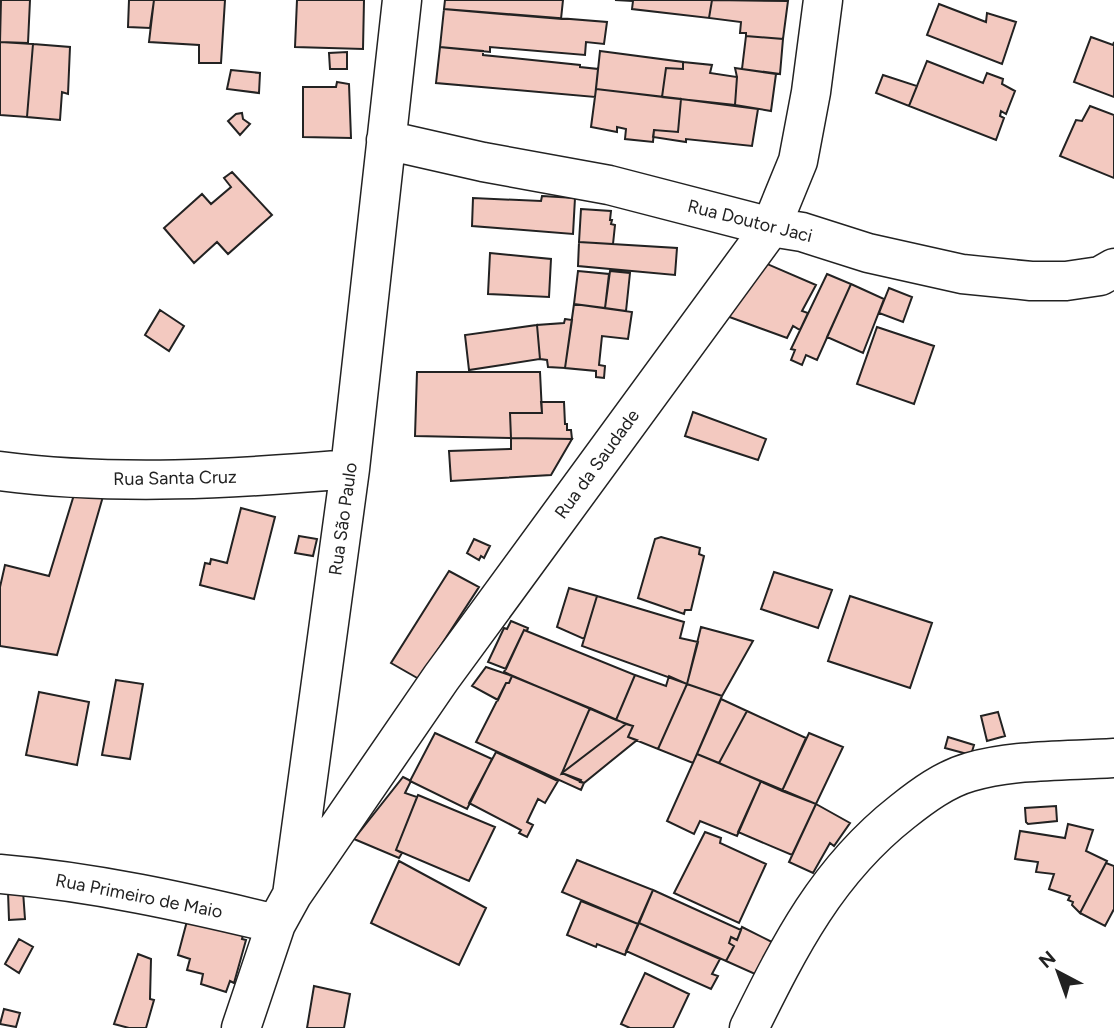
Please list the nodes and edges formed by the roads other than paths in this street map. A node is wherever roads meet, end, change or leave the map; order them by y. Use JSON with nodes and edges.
{"nodes":[{"id":1,"x":402,"y":0,"type":"edge"},
{"id":2,"x":822,"y":0,"type":"edge"},
{"id":3,"x":386,"y":140,"type":"junction"},
{"id":4,"x":771,"y":227,"type":"junction"},
{"id":5,"x":1114,"y":268,"type":"edge"},
{"id":6,"x":350,"y":469,"type":"junction"},
{"id":7,"x":0,"y":471,"type":"edge"},
{"id":8,"x":1114,"y":758,"type":"edge"},
{"id":9,"x":0,"y":874,"type":"edge"},
{"id":10,"x":284,"y":909,"type":"junction"},
{"id":11,"x":241,"y":1028,"type":"edge"},
{"id":12,"x":749,"y":1028,"type":"edge"}],
"edges":[{"from":1,"to":3,"type":"street","name":"Rua São Paulo"},
{"from":2,"to":4,"type":"street","name":"Rua da Saudade"},
{"from":3,"to":4,"type":"street","name":"Rua Doutor Jaci"},
{"from":3,"to":6,"type":"street","name":"Rua São Paulo"},
{"from":4,"to":5,"type":"street","name":"Rua Doutor Jaci"},
{"from":4,"to":10,"type":"street","name":"Rua da Saudade"},
{"from":6,"to":7,"type":"street","name":"Rua Santa Cruz"},
{"from":6,"to":10,"type":"street","name":"Rua São Paulo"},
{"from":8,"to":12,"type":"street"},
{"from":9,"to":10,"type":"street","name":"Rua Primeiro de Maio"},
{"from":10,"to":11,"type":"street","name":"Rua São Paulo"}]}
